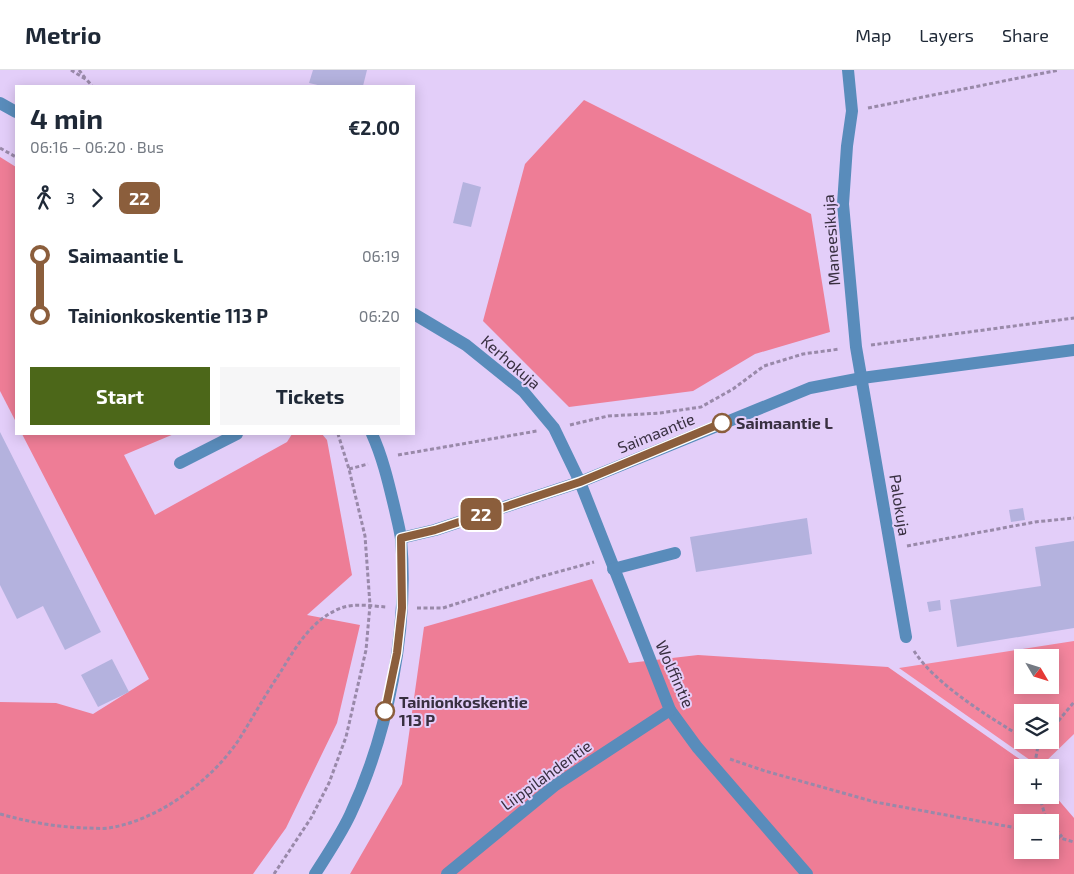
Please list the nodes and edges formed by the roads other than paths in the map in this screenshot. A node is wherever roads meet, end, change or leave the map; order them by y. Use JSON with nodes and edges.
{"nodes":[{"id":1,"x":848,"y":70,"type":"edge"},
{"id":2,"x":0,"y":103,"type":"edge"},
{"id":3,"x":15,"y":111,"type":"edge"},
{"id":4,"x":415,"y":315,"type":"edge"},
{"id":5,"x":1074,"y":350,"type":"edge"},
{"id":6,"x":862,"y":378,"type":"junction"},
{"id":7,"x":235,"y":435,"type":"edge"},
{"id":8,"x":372,"y":435,"type":"edge"},
{"id":9,"x":180,"y":463,"type":"dead end"},
{"id":10,"x":580,"y":482,"type":"junction"},
{"id":11,"x":401,"y":538,"type":"junction"},
{"id":12,"x":675,"y":553,"type":"dead end"},
{"id":13,"x":611,"y":563,"type":"junction"},
{"id":14,"x":906,"y":637,"type":"road end"},
{"id":15,"x":670,"y":710,"type":"junction"},
{"id":16,"x":315,"y":874,"type":"edge"},
{"id":17,"x":447,"y":874,"type":"edge"},
{"id":18,"x":807,"y":874,"type":"edge"}],
"edges":[{"from":1,"to":6,"type":"street","name":"Maneesikuja"},
{"from":2,"to":3,"type":"street"},
{"from":4,"to":10,"type":"street","name":"Kerhokuja"},
{"from":5,"to":6,"type":"street","name":"Saimaantie"},
{"from":6,"to":10,"type":"street","name":"Saimaantie"},
{"from":6,"to":14,"type":"street","name":"Palokuja"},
{"from":7,"to":9,"type":"street"},
{"from":8,"to":11,"type":"street"},
{"from":10,"to":11,"type":"street","name":"Saimaantie"},
{"from":10,"to":13,"type":"street","name":"Wolffintie"},
{"from":11,"to":16,"type":"street"},
{"from":12,"to":13,"type":"street"},
{"from":13,"to":15,"type":"street","name":"Wolffintie"},
{"from":15,"to":17,"type":"street","name":"Liippilahdentie"},
{"from":15,"to":18,"type":"street","name":"Wolffintie"}]}
